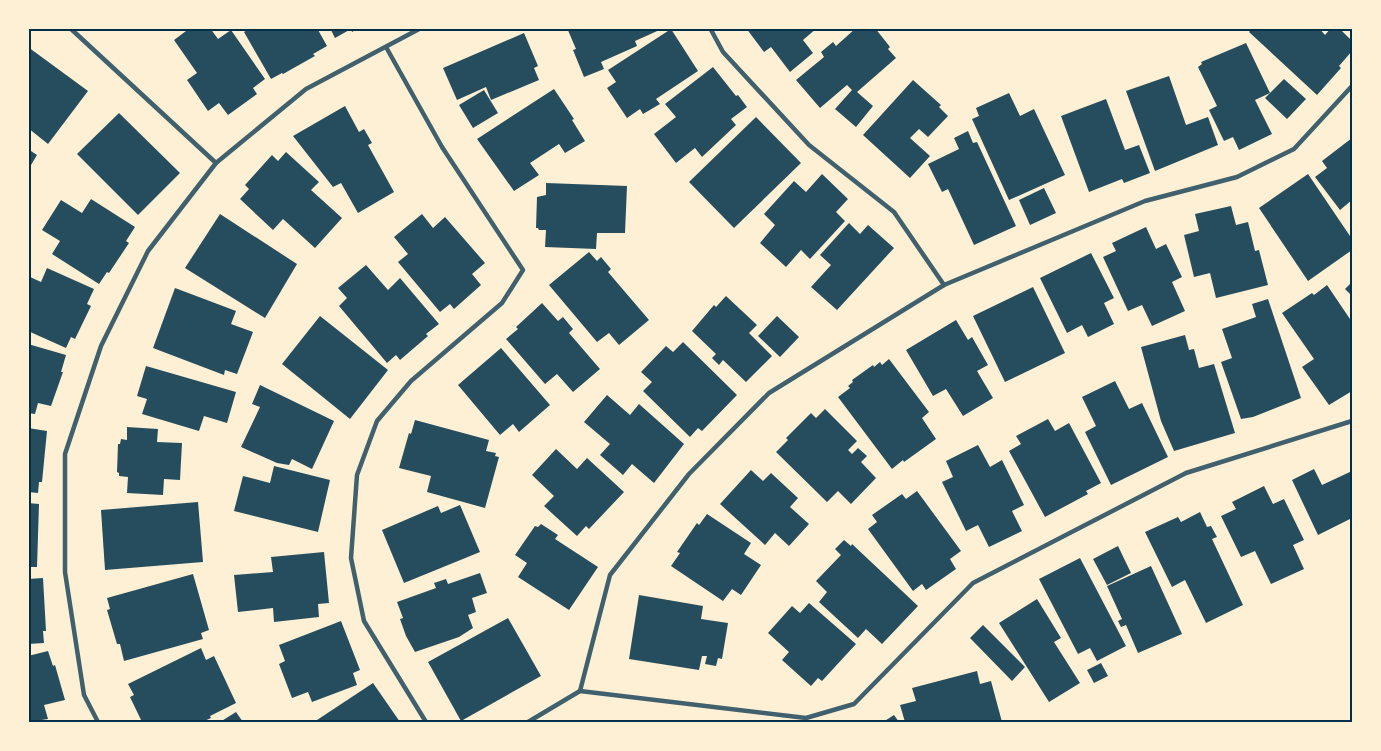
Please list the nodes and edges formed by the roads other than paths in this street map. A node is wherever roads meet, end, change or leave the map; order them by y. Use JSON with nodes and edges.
{"nodes":[{"id":1,"x":70,"y":28,"type":"edge"},
{"id":2,"x":421,"y":28,"type":"edge"},
{"id":3,"x":710,"y":28,"type":"edge"},
{"id":4,"x":386,"y":47,"type":"junction"},
{"id":5,"x":1353,"y":86,"type":"edge"},
{"id":6,"x":216,"y":163,"type":"junction"},
{"id":7,"x":944,"y":285,"type":"junction"},
{"id":8,"x":1353,"y":421,"type":"edge"},
{"id":9,"x":580,"y":691,"type":"junction"},
{"id":10,"x":98,"y":723,"type":"edge"},
{"id":11,"x":426,"y":723,"type":"edge"},
{"id":12,"x":528,"y":723,"type":"edge"}],
"edges":[{"from":1,"to":6,"type":"lane"},
{"from":2,"to":4,"type":"lane"},
{"from":3,"to":7,"type":"lane"},
{"from":4,"to":6,"type":"lane"},
{"from":4,"to":11,"type":"lane"},
{"from":5,"to":7,"type":"lane"},
{"from":6,"to":10,"type":"lane"},
{"from":7,"to":9,"type":"lane"},
{"from":8,"to":9,"type":"lane"},
{"from":9,"to":12,"type":"lane"}]}
